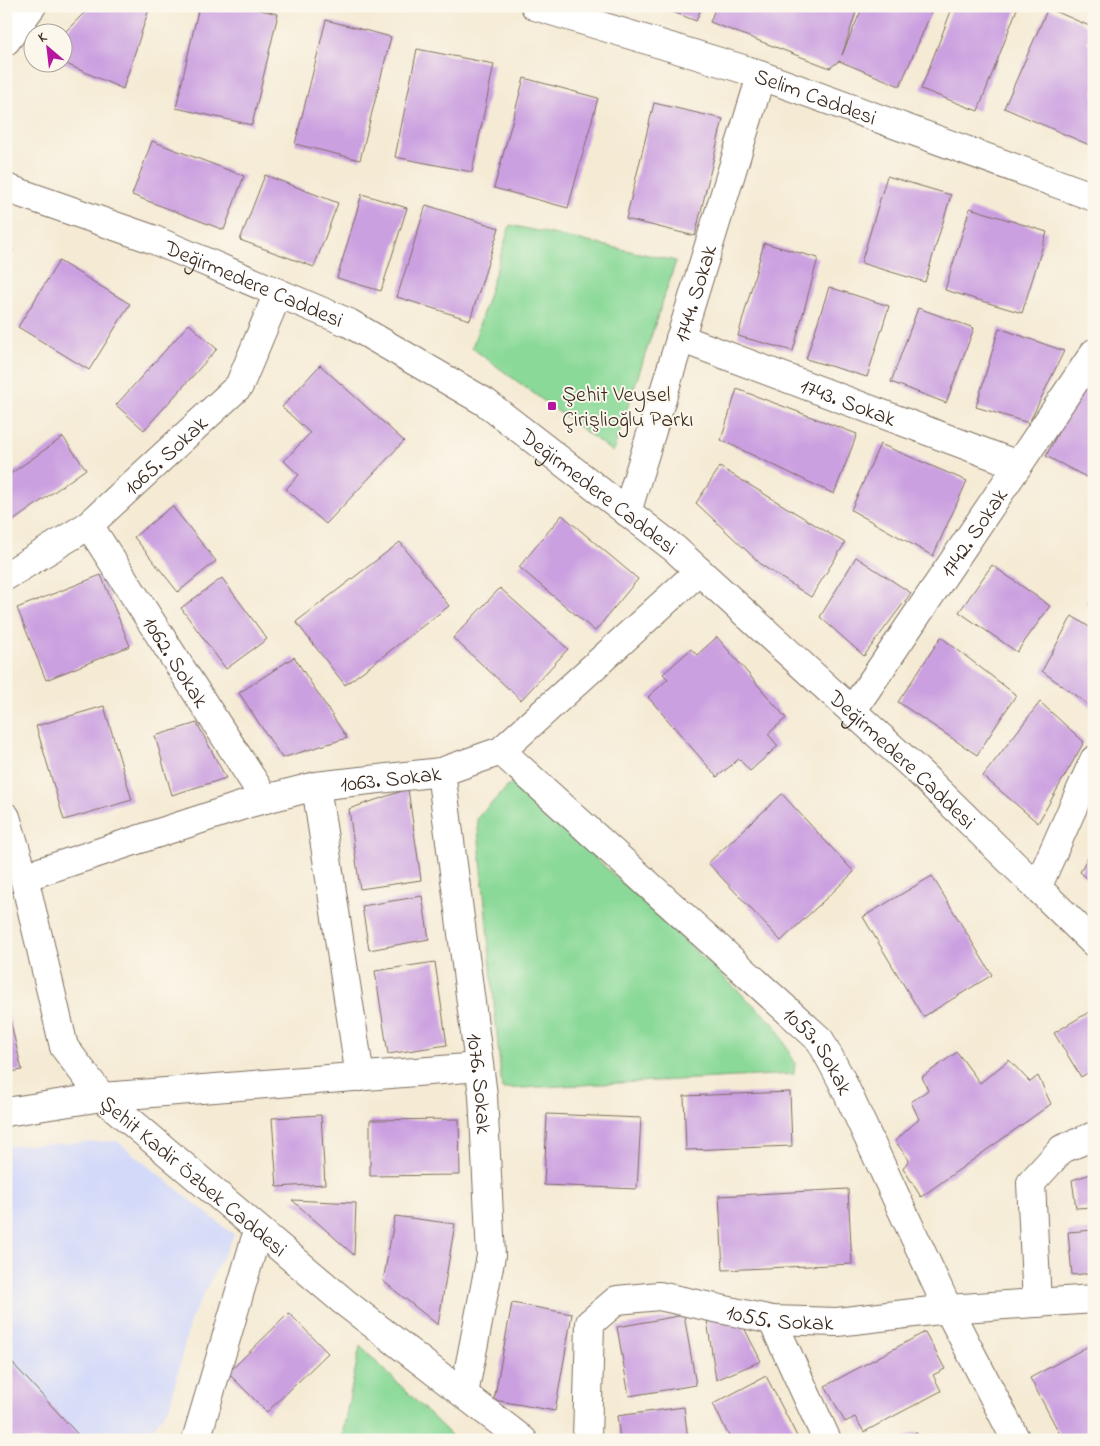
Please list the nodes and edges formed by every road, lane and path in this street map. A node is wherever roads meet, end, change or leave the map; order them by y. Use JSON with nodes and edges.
{"nodes":[{"id":1,"x":32,"y":6,"type":"edge"},
{"id":2,"x":535,"y":6,"type":"edge"},
{"id":3,"x":6,"y":41,"type":"edge"},
{"id":4,"x":761,"y":76,"type":"junction"},
{"id":5,"x":6,"y":188,"type":"edge"},
{"id":6,"x":1094,"y":198,"type":"edge"},
{"id":7,"x":278,"y":293,"type":"junction"},
{"id":8,"x":680,"y":338,"type":"junction"},
{"id":9,"x":1094,"y":353,"type":"edge"},
{"id":10,"x":1018,"y":465,"type":"junction"},
{"id":11,"x":626,"y":512,"type":"junction"},
{"id":12,"x":89,"y":526,"type":"junction"},
{"id":13,"x":699,"y":571,"type":"junction"},
{"id":14,"x":6,"y":576,"type":"edge"},
{"id":15,"x":852,"y":711,"type":"junction"},
{"id":16,"x":501,"y":751,"type":"junction"},
{"id":17,"x":1094,"y":760,"type":"edge"},
{"id":18,"x":441,"y":772,"type":"junction"},
{"id":19,"x":316,"y":786,"type":"junction"},
{"id":20,"x":265,"y":799,"type":"junction"},
{"id":21,"x":6,"y":817,"type":"edge"},
{"id":22,"x":24,"y":877,"type":"junction"},
{"id":23,"x":1037,"y":888,"type":"junction"},
{"id":24,"x":1094,"y":943,"type":"edge"},
{"id":25,"x":479,"y":1068,"type":"junction"},
{"id":26,"x":360,"y":1077,"type":"junction"},
{"id":27,"x":102,"y":1097,"type":"junction"},
{"id":28,"x":6,"y":1112,"type":"edge"},
{"id":29,"x":1094,"y":1136,"type":"edge"},
{"id":30,"x":258,"y":1230,"type":"junction"},
{"id":31,"x":1094,"y":1299,"type":"edge"},
{"id":32,"x":1037,"y":1303,"type":"junction"},
{"id":33,"x":948,"y":1309,"type":"junction"},
{"id":34,"x":772,"y":1320,"type":"junction"},
{"id":35,"x":464,"y":1394,"type":"junction"},
{"id":36,"x":492,"y":1429,"type":"edge"},
{"id":37,"x":196,"y":1440,"type":"edge"},
{"id":38,"x":523,"y":1440,"type":"edge"},
{"id":39,"x":587,"y":1440,"type":"edge"},
{"id":40,"x":827,"y":1440,"type":"edge"},
{"id":41,"x":1016,"y":1440,"type":"edge"}],
"edges":[{"from":1,"to":3,"type":"street"},
{"from":2,"to":4,"type":"street","name":"Selim Caddesi"},
{"from":4,"to":6,"type":"street","name":"Selim Caddesi"},
{"from":4,"to":8,"type":"street","name":"1744. Sokak"},
{"from":5,"to":7,"type":"street","name":"Değirmedere Caddesi"},
{"from":7,"to":11,"type":"street","name":"Değirmedere Caddesi"},
{"from":7,"to":12,"type":"street","name":"1065. Sokak"},
{"from":8,"to":10,"type":"street","name":"1743. Sokak"},
{"from":8,"to":11,"type":"street","name":"1744. Sokak"},
{"from":9,"to":10,"type":"street","name":"1742. Sokak"},
{"from":10,"to":15,"type":"street","name":"1742. Sokak"},
{"from":11,"to":13,"type":"street","name":"Değirmedere Caddesi"},
{"from":12,"to":14,"type":"street","name":"1065. Sokak"},
{"from":12,"to":20,"type":"street","name":"1062. Sokak"},
{"from":13,"to":15,"type":"street","name":"Değirmedere Caddesi"},
{"from":13,"to":16,"type":"street","name":"1063. Sokak"},
{"from":15,"to":23,"type":"street","name":"Değirmedere Caddesi"},
{"from":16,"to":18,"type":"street","name":"1063. Sokak"},
{"from":16,"to":33,"type":"street","name":"1053. Sokak"},
{"from":17,"to":23,"type":"street"},
{"from":18,"to":19,"type":"street","name":"1063. Sokak"},
{"from":18,"to":25,"type":"street","name":"1076. Sokak"},
{"from":19,"to":20,"type":"street","name":"1063. Sokak"},
{"from":19,"to":26,"type":"street"},
{"from":20,"to":22,"type":"street","name":"1063. Sokak"},
{"from":21,"to":22,"type":"street","name":"Şehit Kadir Özbek Caddesi"},
{"from":22,"to":27,"type":"street","name":"Şehit Kadir Özbek Caddesi"},
{"from":23,"to":24,"type":"street","name":"Değirmedere Caddesi"},
{"from":25,"to":26,"type":"street"},
{"from":25,"to":35,"type":"street","name":"1076. Sokak"},
{"from":26,"to":27,"type":"street"},
{"from":27,"to":28,"type":"street"},
{"from":27,"to":30,"type":"street","name":"Şehit Kadir Özbek Caddesi"},
{"from":29,"to":32,"type":"street"},
{"from":30,"to":35,"type":"street","name":"Şehit Kadir Özbek Caddesi"},
{"from":30,"to":37,"type":"street"},
{"from":31,"to":32,"type":"street","name":"1055. Sokak"},
{"from":32,"to":33,"type":"street","name":"1055. Sokak"},
{"from":33,"to":34,"type":"street","name":"1055. Sokak"},
{"from":33,"to":41,"type":"street","name":"1053. Sokak"},
{"from":34,"to":39,"type":"street","name":"1055. Sokak"},
{"from":34,"to":40,"type":"street"},
{"from":35,"to":36,"type":"street","name":"Şehit Kadir Özbek Caddesi"},
{"from":36,"to":38,"type":"street","name":"Şehit Kadir Özbek Caddesi"}]}
